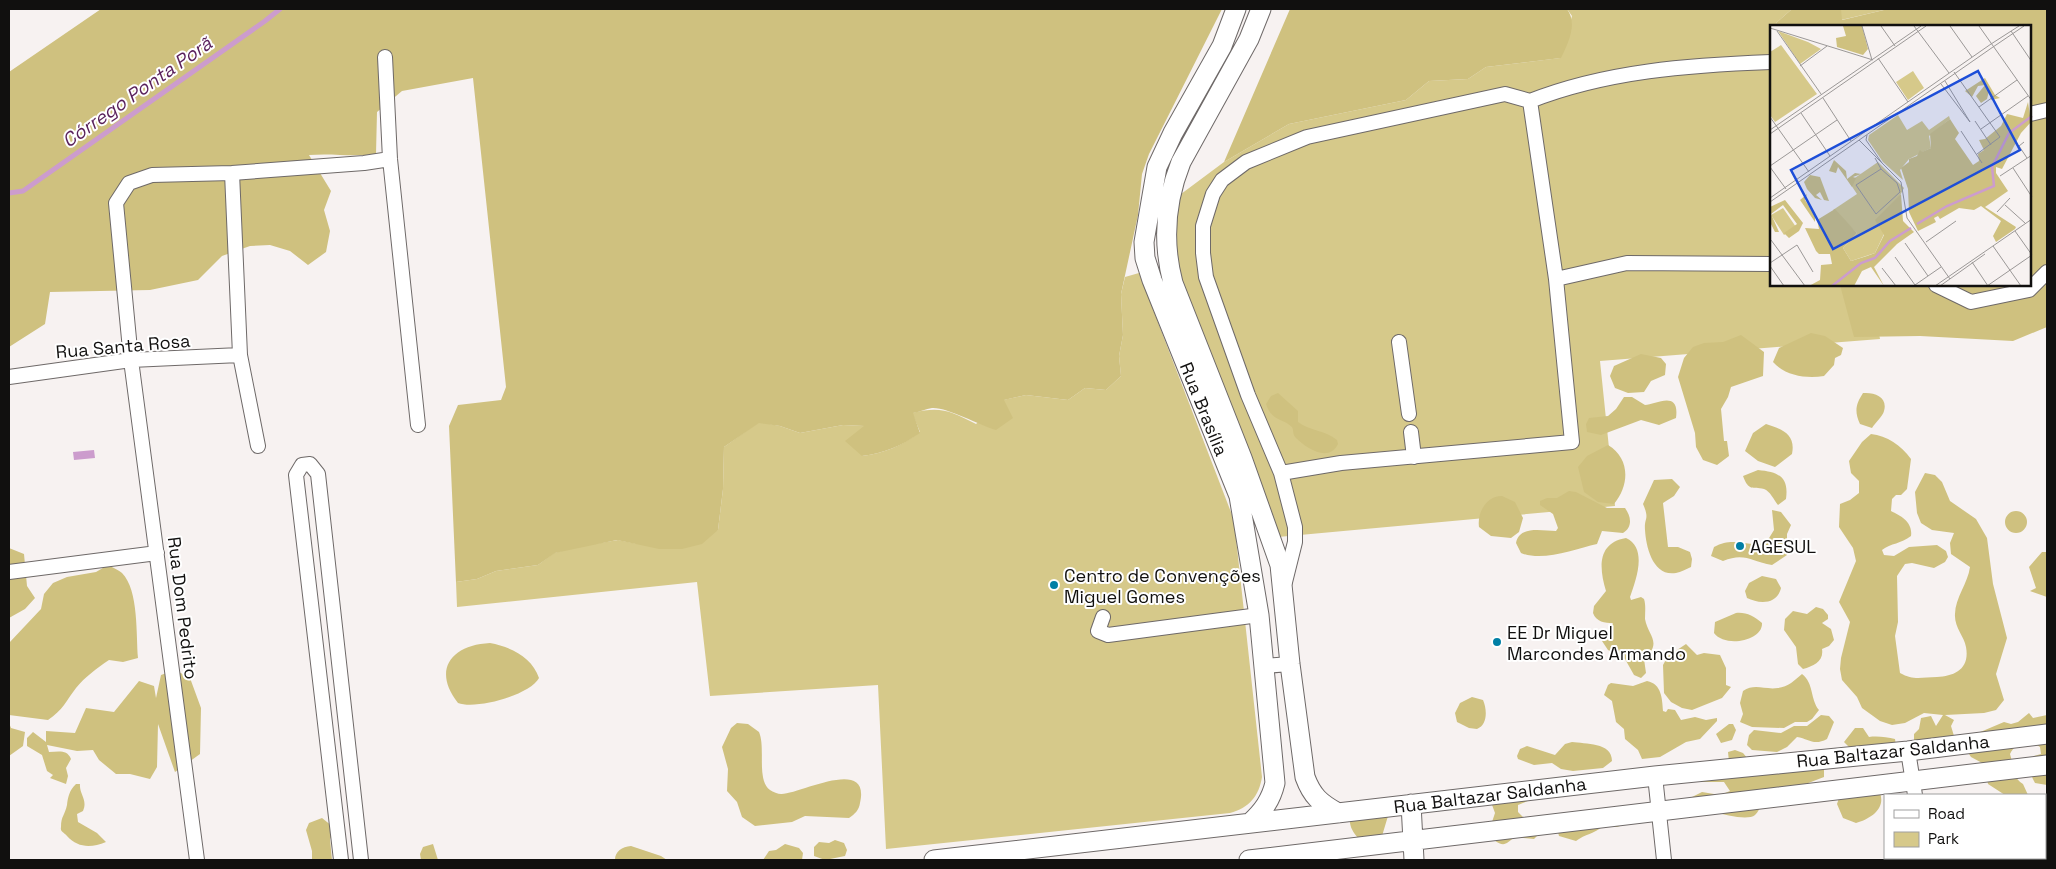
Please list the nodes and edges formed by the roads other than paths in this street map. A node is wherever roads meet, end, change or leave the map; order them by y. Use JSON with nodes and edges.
{"nodes":[{"id":1,"x":1236,"y":9,"type":"edge"},
{"id":2,"x":1261,"y":9,"type":"edge"},
{"id":3,"x":386,"y":57,"type":"dead end"},
{"id":4,"x":1770,"y":62,"type":"edge"},
{"id":5,"x":1530,"y":101,"type":"junction"},
{"id":6,"x":2047,"y":110,"type":"edge"},
{"id":7,"x":2031,"y":114,"type":"edge"},
{"id":8,"x":390,"y":159,"type":"junction"},
{"id":9,"x":232,"y":173,"type":"junction"},
{"id":10,"x":1770,"y":264,"type":"edge"},
{"id":11,"x":2047,"y":272,"type":"edge"},
{"id":12,"x":1556,"y":279,"type":"junction"},
{"id":13,"x":1938,"y":286,"type":"edge"},
{"id":14,"x":2015,"y":289,"type":"edge"},
{"id":15,"x":1398,"y":342,"type":"dead end"},
{"id":16,"x":240,"y":355,"type":"junction"},
{"id":17,"x":131,"y":360,"type":"junction"},
{"id":18,"x":9,"y":377,"type":"edge"},
{"id":19,"x":1409,"y":414,"type":"dead end"},
{"id":20,"x":418,"y":426,"type":"dead end"},
{"id":21,"x":1411,"y":432,"type":"dead end"},
{"id":22,"x":258,"y":446,"type":"dead end"},
{"id":23,"x":1414,"y":456,"type":"junction"},
{"id":24,"x":1281,"y":473,"type":"junction"},
{"id":25,"x":157,"y":553,"type":"junction"},
{"id":26,"x":9,"y":572,"type":"edge"},
{"id":27,"x":1282,"y":594,"type":"junction"},
{"id":28,"x":1259,"y":615,"type":"junction"},
{"id":29,"x":1103,"y":617,"type":"dead end"},
{"id":30,"x":1290,"y":664,"type":"junction"},
{"id":31,"x":1265,"y":666,"type":"junction"},
{"id":32,"x":340,"y":671,"type":"junction"},
{"id":33,"x":321,"y":673,"type":"junction"},
{"id":34,"x":2047,"y":734,"type":"edge"},
{"id":35,"x":1908,"y":751,"type":"junction"},
{"id":36,"x":2047,"y":765,"type":"edge"},
{"id":37,"x":1655,"y":776,"type":"junction"},
{"id":38,"x":1914,"y":788,"type":"edge"},
{"id":39,"x":1658,"y":811,"type":"junction"},
{"id":40,"x":1338,"y":813,"type":"junction"},
{"id":41,"x":1250,"y":823,"type":"junction"},
{"id":42,"x":1411,"y":823,"type":"junction"},
{"id":43,"x":1036,"y":854,"type":"edge"},
{"id":44,"x":197,"y":860,"type":"edge"},
{"id":45,"x":341,"y":860,"type":"edge"},
{"id":46,"x":361,"y":860,"type":"edge"},
{"id":47,"x":934,"y":860,"type":"edge"},
{"id":48,"x":1249,"y":860,"type":"edge"},
{"id":49,"x":1414,"y":860,"type":"edge"},
{"id":50,"x":1664,"y":860,"type":"edge"}],
"edges":[{"from":1,"to":28,"type":"main road","name":"Rua Brasília"},
{"from":2,"to":27,"type":"main road","name":"Rua Brasília"},
{"from":3,"to":8,"type":"street"},
{"from":4,"to":5,"type":"street"},
{"from":5,"to":12,"type":"street"},
{"from":5,"to":24,"type":"street"},
{"from":6,"to":7,"type":"street"},
{"from":8,"to":9,"type":"street","name":"Rua Dom Pedrito"},
{"from":8,"to":20,"type":"street"},
{"from":9,"to":16,"type":"street"},
{"from":9,"to":17,"type":"street","name":"Rua Dom Pedrito"},
{"from":10,"to":12,"type":"street"},
{"from":11,"to":14,"type":"street"},
{"from":12,"to":23,"type":"street"},
{"from":13,"to":14,"type":"street"},
{"from":15,"to":19,"type":"street"},
{"from":16,"to":17,"type":"street","name":"Rua Santa Rosa"},
{"from":16,"to":22,"type":"street"},
{"from":17,"to":18,"type":"street","name":"Rua Santa Rosa"},
{"from":17,"to":25,"type":"street","name":"Rua Dom Pedrito"},
{"from":21,"to":23,"type":"street"},
{"from":23,"to":24,"type":"street"},
{"from":24,"to":27,"type":"street"},
{"from":25,"to":26,"type":"street"},
{"from":25,"to":44,"type":"street","name":"Rua Dom Pedrito"},
{"from":27,"to":30,"type":"main road","name":"Rua Brasília"},
{"from":28,"to":29,"type":"street"},
{"from":28,"to":31,"type":"main road","name":"Rua Brasília"},
{"from":30,"to":31,"type":"street"},
{"from":30,"to":40,"type":"main road","name":"Rua Brasília"},
{"from":31,"to":41,"type":"main road","name":"Rua Brasília"},
{"from":32,"to":33,"type":"street"},
{"from":32,"to":33,"type":"street"},
{"from":32,"to":46,"type":"street"},
{"from":33,"to":45,"type":"street"},
{"from":34,"to":35,"type":"main road","name":"Rua Baltazar Saldanha"},
{"from":35,"to":37,"type":"main road","name":"Rua Baltazar Saldanha"},
{"from":35,"to":38,"type":"street"},
{"from":36,"to":38,"type":"main road","name":"Rua Baltazar Saldanha"},
{"from":37,"to":39,"type":"street"},
{"from":37,"to":42,"type":"main road","name":"Rua Baltazar Saldanha"},
{"from":38,"to":39,"type":"main road","name":"Rua Baltazar Saldanha"},
{"from":39,"to":42,"type":"main road","name":"Rua Baltazar Saldanha"},
{"from":39,"to":50,"type":"street"},
{"from":40,"to":41,"type":"main road","name":"Rua Baltazar Saldanha"},
{"from":40,"to":42,"type":"main road","name":"Rua Baltazar Saldanha"},
{"from":41,"to":43,"type":"main road","name":"Rua Baltazar Saldanha"},
{"from":42,"to":48,"type":"main road","name":"Rua Baltazar Saldanha"},
{"from":42,"to":49,"type":"main road"},
{"from":43,"to":47,"type":"main road","name":"Rua Baltazar Saldanha"}]}
